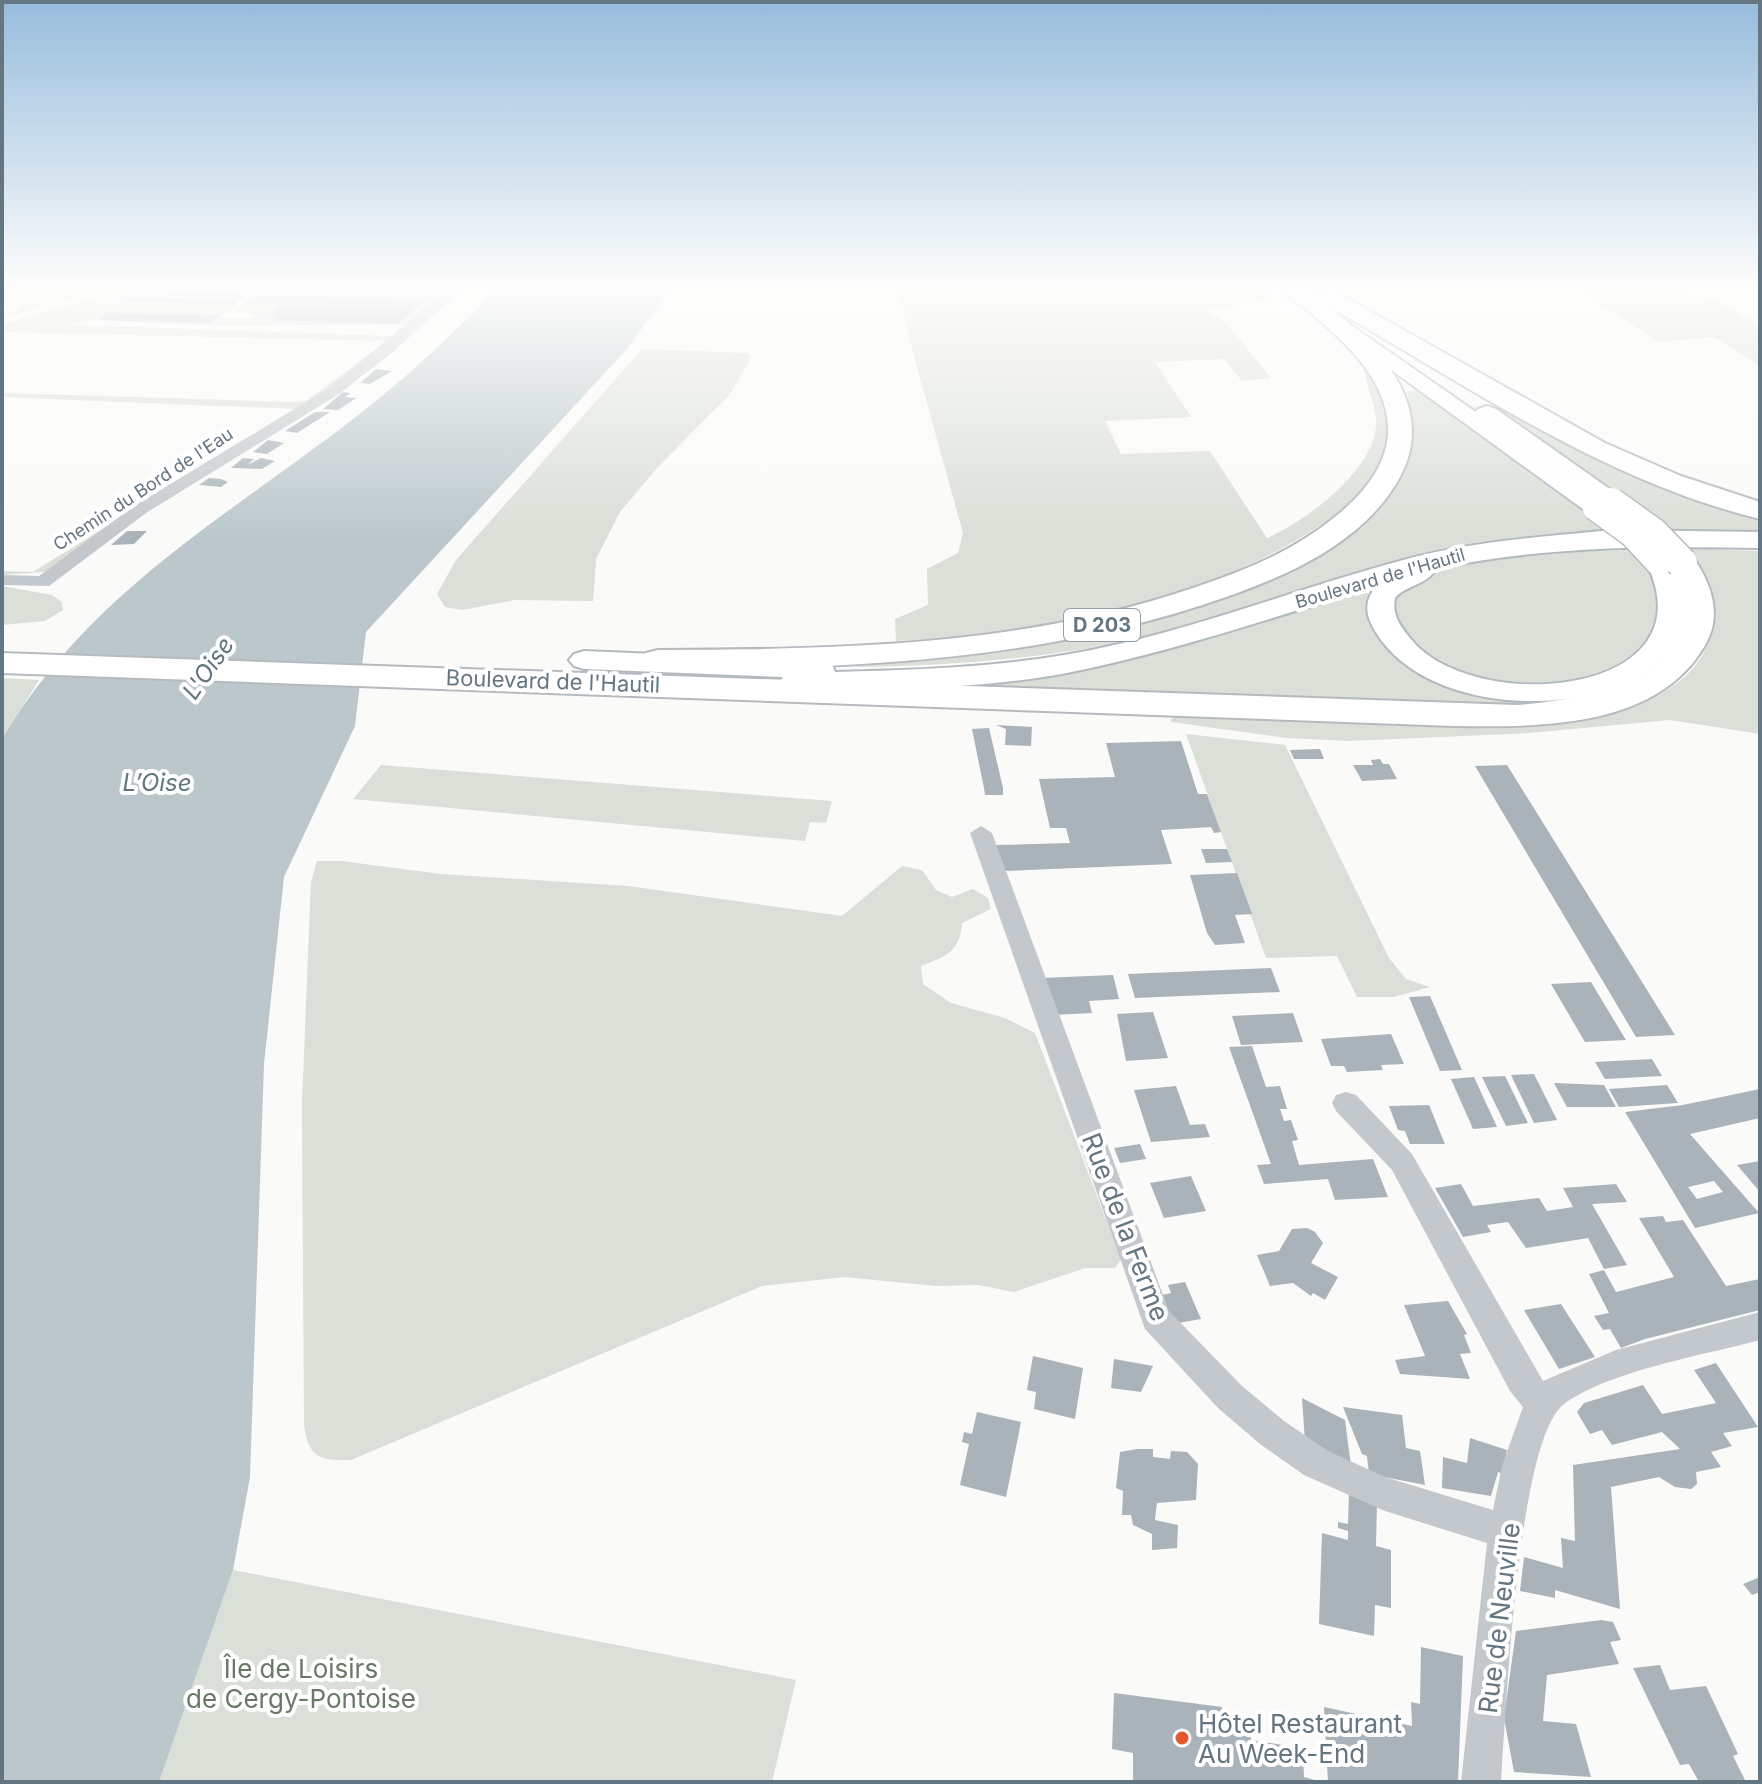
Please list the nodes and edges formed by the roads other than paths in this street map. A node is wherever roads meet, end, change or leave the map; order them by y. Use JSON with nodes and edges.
{"nodes":[{"id":1,"x":361,"y":370,"type":"edge"},
{"id":2,"x":1380,"y":370,"type":"edge"},
{"id":3,"x":1409,"y":370,"type":"edge"},
{"id":4,"x":1423,"y":370,"type":"edge"},
{"id":5,"x":1457,"y":370,"type":"edge"},
{"id":6,"x":1604,"y":505,"type":"junction"},
{"id":7,"x":1760,"y":511,"type":"edge"},
{"id":8,"x":1760,"y":540,"type":"edge"},
{"id":9,"x":1484,"y":550,"type":"junction"},
{"id":10,"x":1670,"y":562,"type":"junction"},
{"id":11,"x":2,"y":580,"type":"edge"},
{"id":12,"x":2,"y":638,"type":"edge"},
{"id":13,"x":1102,"y":655,"type":"junction"},
{"id":14,"x":584,"y":660,"type":"junction"},
{"id":15,"x":2,"y":663,"type":"edge"},
{"id":16,"x":432,"y":666,"type":"junction"},
{"id":17,"x":634,"y":685,"type":"junction"},
{"id":18,"x":981,"y":833,"type":"dead end"},
{"id":19,"x":1346,"y":1103,"type":"dead end"},
{"id":20,"x":1760,"y":1326,"type":"edge"},
{"id":21,"x":1542,"y":1405,"type":"junction"},
{"id":22,"x":1507,"y":1532,"type":"junction"},
{"id":23,"x":1481,"y":1782,"type":"edge"}],
"edges":[{"from":1,"to":11,"type":"street","name":"Chemin du Bord de l'Eau"},
{"from":2,"to":14,"type":"main road","number":"D 203"},
{"from":3,"to":6,"type":"main road"},
{"from":4,"to":6,"type":"main road","number":"D 203"},
{"from":5,"to":7,"type":"main road"},
{"from":6,"to":10,"type":"main road","number":"D 203","bridge":true},
{"from":8,"to":9,"type":"main road","name":"Boulevard de l'Hautil"},
{"from":9,"to":10,"type":"main road","number":"D 203"},
{"from":9,"to":13,"type":"main road","name":"Boulevard de l'Hautil"},
{"from":10,"to":17,"type":"main road","number":"D 203"},
{"from":12,"to":16,"type":"main road","name":"Boulevard de l'Hautil","number":"D 203"},
{"from":13,"to":14,"type":"main road","name":"Boulevard de l'Hautil"},
{"from":13,"to":17,"type":"main road","name":"Boulevard de l'Hautil"},
{"from":14,"to":16,"type":"main road","name":"Boulevard de l'Hautil","number":"D 203"},
{"from":15,"to":16,"type":"main road","name":"Boulevard de l'Hautil"},
{"from":16,"to":17,"type":"main road","name":"Boulevard de l'Hautil","number":"D 203"},
{"from":18,"to":22,"type":"street","name":"Rue de la Ferme"},
{"from":19,"to":21,"type":"street"},
{"from":20,"to":21,"type":"street"},
{"from":21,"to":22,"type":"street","name":"Rue de Neuville"},
{"from":22,"to":23,"type":"street","name":"Rue de Neuville"}]}
